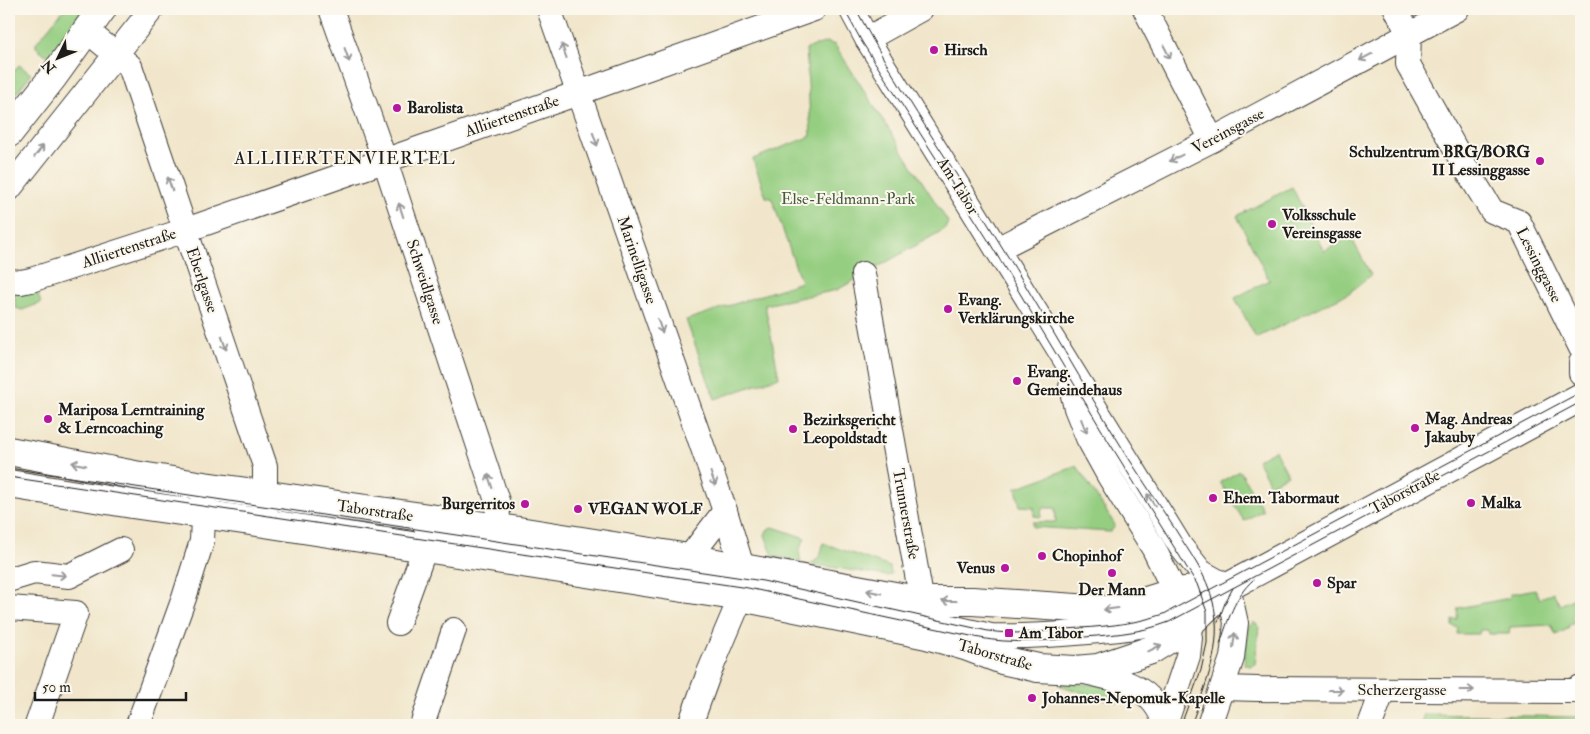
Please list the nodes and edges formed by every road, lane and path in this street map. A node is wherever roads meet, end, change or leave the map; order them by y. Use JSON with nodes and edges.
{"nodes":[{"id":1,"x":102,"y":9,"type":"edge"},
{"id":2,"x":152,"y":9,"type":"edge"},
{"id":3,"x":331,"y":9,"type":"edge"},
{"id":4,"x":549,"y":9,"type":"edge"},
{"id":5,"x":814,"y":9,"type":"edge"},
{"id":6,"x":851,"y":9,"type":"edge"},
{"id":7,"x":921,"y":9,"type":"edge"},
{"id":8,"x":1145,"y":9,"type":"edge"},
{"id":9,"x":1396,"y":9,"type":"edge"},
{"id":10,"x":1457,"y":9,"type":"edge"},
{"id":11,"x":86,"y":30,"type":"junction"},
{"id":12,"x":1409,"y":34,"type":"junction"},
{"id":13,"x":866,"y":40,"type":"junction"},
{"id":14,"x":116,"y":54,"type":"junction"},
{"id":15,"x":579,"y":93,"type":"junction"},
{"id":16,"x":9,"y":133,"type":"edge"},
{"id":17,"x":1212,"y":140,"type":"junction"},
{"id":18,"x":385,"y":161,"type":"junction"},
{"id":19,"x":9,"y":189,"type":"edge"},
{"id":20,"x":186,"y":230,"type":"junction"},
{"id":21,"x":997,"y":250,"type":"junction"},
{"id":22,"x":863,"y":274,"type":"dead end"},
{"id":23,"x":9,"y":281,"type":"edge"},
{"id":24,"x":1581,"y":348,"type":"edge"},
{"id":25,"x":1066,"y":363,"type":"junction"},
{"id":26,"x":1581,"y":363,"type":"edge"},
{"id":27,"x":1581,"y":373,"type":"edge"},
{"id":28,"x":1581,"y":397,"type":"edge"},
{"id":29,"x":9,"y":451,"type":"edge"},
{"id":30,"x":9,"y":473,"type":"edge"},
{"id":31,"x":9,"y":484,"type":"edge"},
{"id":32,"x":204,"y":501,"type":"junction"},
{"id":33,"x":265,"y":510,"type":"junction"},
{"id":34,"x":725,"y":511,"type":"junction"},
{"id":35,"x":427,"y":534,"type":"junction"},
{"id":36,"x":497,"y":544,"type":"junction"},
{"id":37,"x":121,"y":550,"type":"dead end"},
{"id":38,"x":688,"y":558,"type":"junction"},
{"id":39,"x":11,"y":579,"type":"dead end"},
{"id":40,"x":741,"y":582,"type":"junction"},
{"id":41,"x":1228,"y":586,"type":"junction"},
{"id":42,"x":9,"y":608,"type":"edge"},
{"id":43,"x":1182,"y":609,"type":"junction"},
{"id":44,"x":925,"y":619,"type":"junction"},
{"id":45,"x":398,"y":623,"type":"dead end"},
{"id":46,"x":454,"y":630,"type":"dead end"},
{"id":47,"x":1075,"y":670,"type":"junction"},
{"id":48,"x":1581,"y":687,"type":"edge"},
{"id":49,"x":1222,"y":688,"type":"junction"},
{"id":50,"x":1383,"y":690,"type":"junction"},
{"id":51,"x":37,"y":725,"type":"edge"},
{"id":52,"x":138,"y":725,"type":"edge"},
{"id":53,"x":422,"y":725,"type":"edge"},
{"id":54,"x":690,"y":725,"type":"edge"},
{"id":55,"x":1165,"y":725,"type":"edge"},
{"id":56,"x":1209,"y":725,"type":"edge"},
{"id":57,"x":1370,"y":725,"type":"edge"}],
"edges":[{"from":1,"to":11,"type":"main road"},
{"from":2,"to":14,"type":"street"},
{"from":3,"to":18,"type":"street","name":"Schweidlgasse","one_way":true},
{"from":15,"to":4,"type":"street","name":"Marinelligasse","one_way":true},
{"from":5,"to":15,"type":"street","name":"Alliiertenstraße"},
{"from":6,"to":13,"type":"street","name":"Am Tabor"},
{"from":7,"to":13,"type":"street"},
{"from":8,"to":17,"type":"street","one_way":true},
{"from":9,"to":12,"type":"street","name":"Lessinggasse"},
{"from":10,"to":12,"type":"street","name":"Vereinsgasse"},
{"from":11,"to":14,"type":"street","name":"Eberlgasse"},
{"from":11,"to":16,"type":"main road"},
{"from":12,"to":17,"type":"street","name":"Vereinsgasse","one_way":true},
{"from":12,"to":24,"type":"street","name":"Lessinggasse"},
{"from":13,"to":21,"type":"street","name":"Am Tabor"},
{"from":19,"to":14,"type":"street","one_way":true},
{"from":20,"to":14,"type":"street","name":"Eberlgasse","one_way":true},
{"from":15,"to":18,"type":"street","name":"Alliiertenstraße"},
{"from":15,"to":34,"type":"street","name":"Marinelligasse","one_way":true},
{"from":17,"to":21,"type":"street","name":"Vereinsgasse","one_way":true},
{"from":18,"to":20,"type":"street","name":"Alliiertenstraße"},
{"from":36,"to":18,"type":"street","name":"Schweidlgasse","one_way":true},
{"from":20,"to":23,"type":"street","name":"Alliiertenstraße"},
{"from":20,"to":33,"type":"street","name":"Eberlgasse","one_way":true},
{"from":21,"to":25,"type":"street","name":"Am Tabor"},
{"from":22,"to":44,"type":"street","name":"Trunnerstraße"},
{"from":41,"to":25,"type":"street","name":"Am Tabor","one_way":true},
{"from":25,"to":43,"type":"street","name":"Am Tabor","one_way":true},
{"from":26,"to":27,"type":"street"},
{"from":28,"to":41,"type":"main road","name":"Taborstraße"},
{"from":32,"to":29,"type":"main road","name":"Taborstraße","one_way":true},
{"from":30,"to":32,"type":"street","name":"Taborstraße"},
{"from":31,"to":32,"type":"main road","name":"Taborstraße"},
{"from":32,"to":33,"type":"main road","name":"Taborstraße"},
{"from":32,"to":52,"type":"street"},
{"from":33,"to":35,"type":"main road","name":"Taborstraße"},
{"from":34,"to":38,"type":"street"},
{"from":34,"to":40,"type":"street","name":"Marinelligasse"},
{"from":35,"to":36,"type":"main road","name":"Taborstraße"},
{"from":35,"to":45,"type":"street"},
{"from":36,"to":38,"type":"main road","name":"Taborstraße"},
{"from":36,"to":40,"type":"main road","name":"Taborstraße"},
{"from":39,"to":37,"type":"street","one_way":true},
{"from":38,"to":40,"type":"main road","name":"Taborstraße"},
{"from":40,"to":44,"type":"main road","name":"Taborstraße"},
{"from":40,"to":54,"type":"street"},
{"from":41,"to":43,"type":"main road","name":"Taborstraße"},
{"from":49,"to":41,"type":"street","one_way":true},
{"from":42,"to":51,"type":"street"},
{"from":43,"to":44,"type":"main road","name":"Taborstraße"},
{"from":47,"to":43,"type":"main road","name":"Taborstraße","one_way":true},
{"from":43,"to":55,"type":"street"},
{"from":44,"to":47,"type":"main road","name":"Taborstraße"},
{"from":46,"to":53,"type":"street"},
{"from":47,"to":55,"type":"street"},
{"from":50,"to":48,"type":"street","name":"Scherzergasse","one_way":true},
{"from":49,"to":50,"type":"street","name":"Scherzergasse","one_way":true},
{"from":49,"to":56,"type":"street"},
{"from":50,"to":57,"type":"street"}]}
